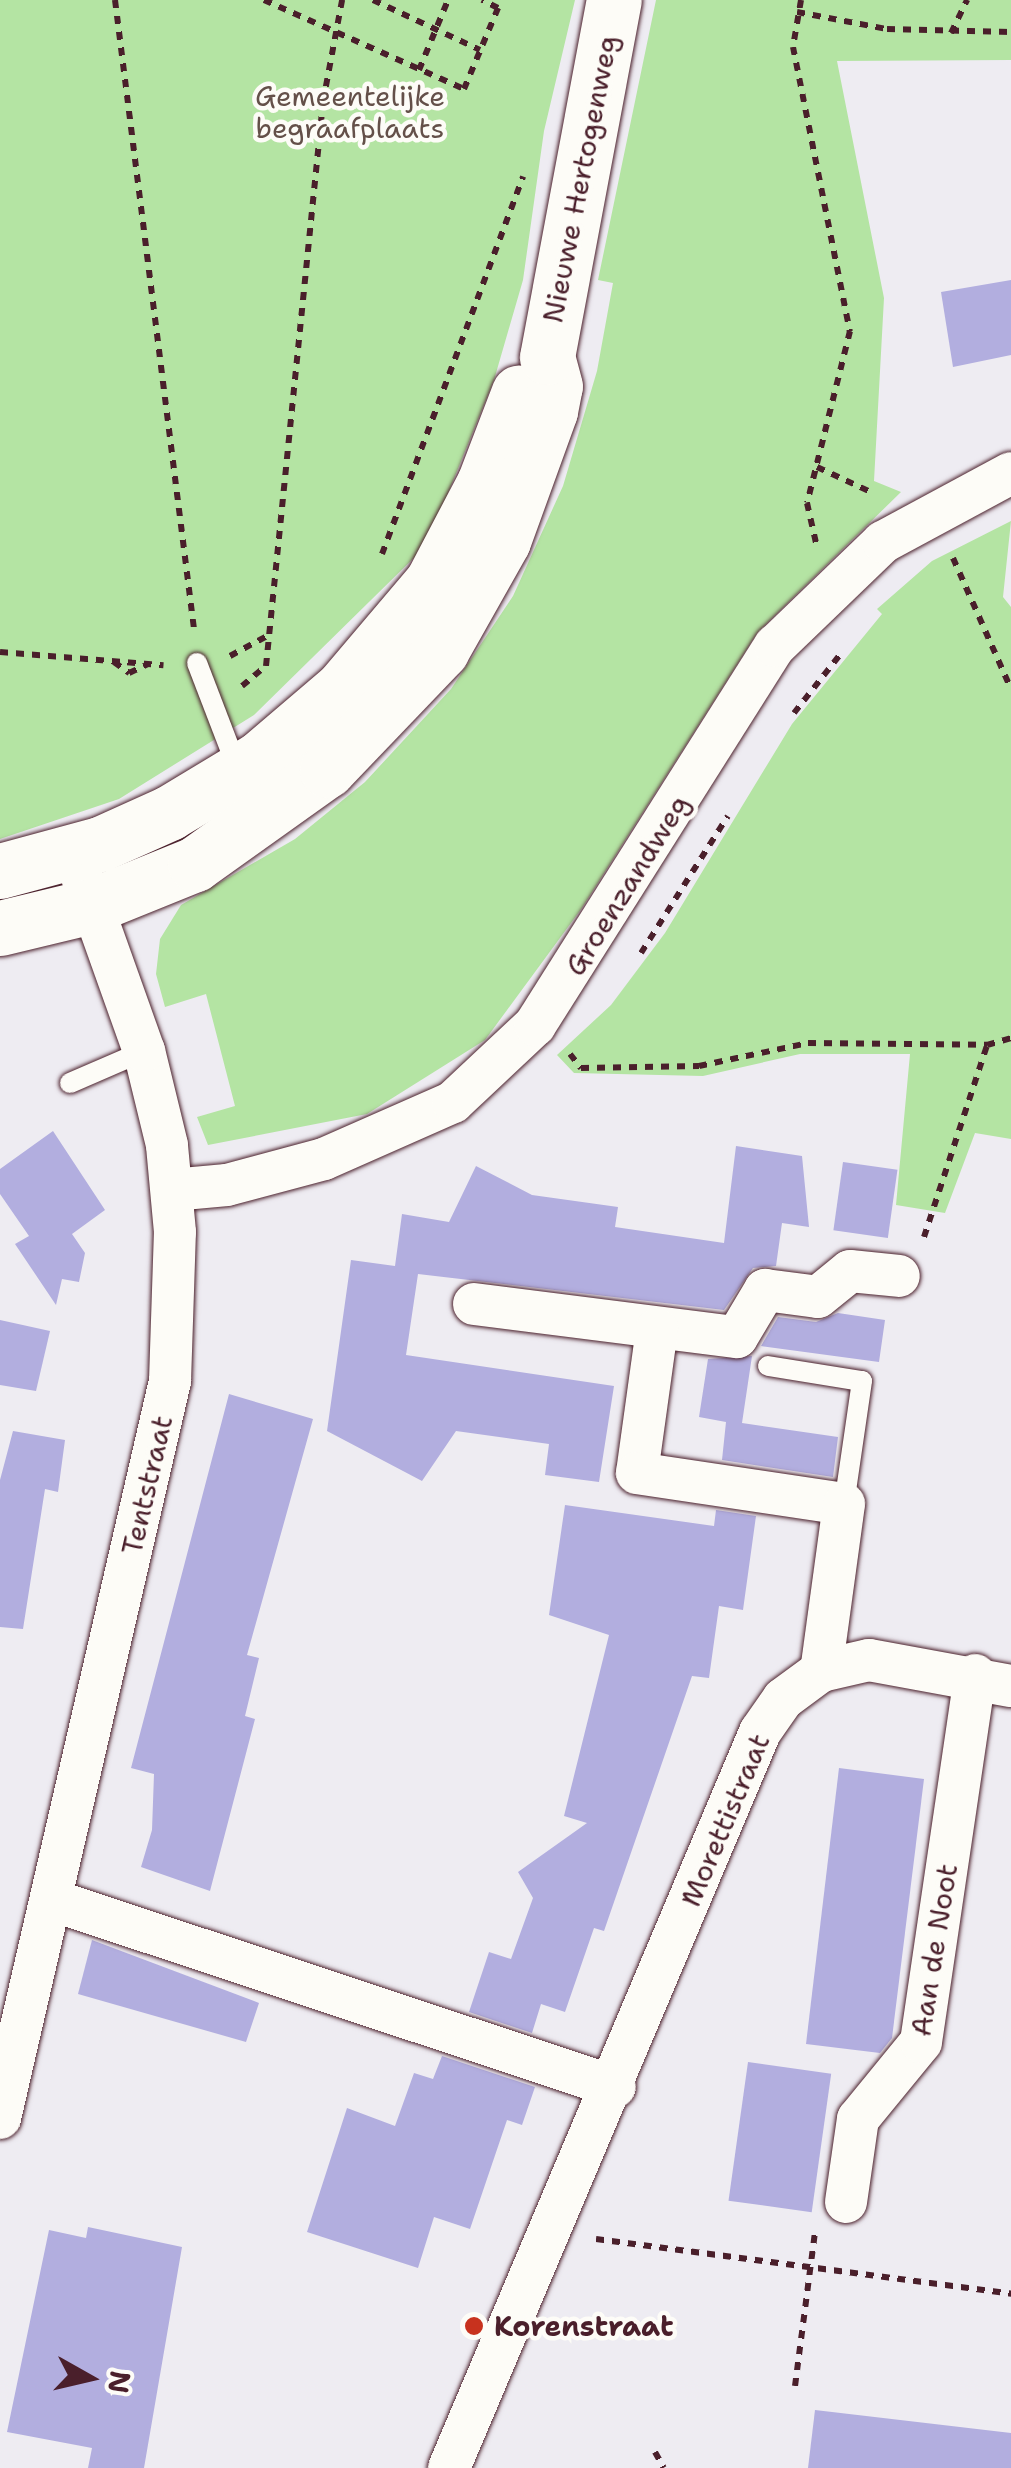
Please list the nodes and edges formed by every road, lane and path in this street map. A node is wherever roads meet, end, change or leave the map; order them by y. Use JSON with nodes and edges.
{"nodes":[{"id":1,"x":115,"y":0,"type":"edge"},
{"id":2,"x":264,"y":0,"type":"edge"},
{"id":3,"x":342,"y":0,"type":"edge"},
{"id":4,"x":373,"y":0,"type":"edge"},
{"id":5,"x":448,"y":0,"type":"edge"},
{"id":6,"x":482,"y":0,"type":"edge"},
{"id":7,"x":614,"y":0,"type":"edge"},
{"id":8,"x":801,"y":0,"type":"edge"},
{"id":9,"x":967,"y":0,"type":"edge"},
{"id":10,"x":797,"y":12,"type":"junction"},
{"id":11,"x":436,"y":30,"type":"junction"},
{"id":12,"x":334,"y":32,"type":"junction"},
{"id":13,"x":1011,"y":32,"type":"edge"},
{"id":14,"x":952,"y":33,"type":"junction"},
{"id":15,"x":480,"y":50,"type":"junction"},
{"id":16,"x":419,"y":70,"type":"junction"},
{"id":17,"x":526,"y":170,"type":"dead end"},
{"id":18,"x":1011,"y":472,"type":"edge"},
{"id":19,"x":931,"y":512,"type":"junction"},
{"id":20,"x":375,"y":572,"type":"dead end"},
{"id":21,"x":844,"y":578,"type":"junction"},
{"id":22,"x":192,"y":615,"type":"dead end"},
{"id":23,"x":267,"y":636,"type":"junction"},
{"id":24,"x":0,"y":652,"type":"edge"},
{"id":25,"x":222,"y":658,"type":"dead end"},
{"id":26,"x":149,"y":662,"type":"dead end"},
{"id":27,"x":197,"y":663,"type":"dead end"},
{"id":28,"x":1011,"y":688,"type":"edge"},
{"id":29,"x":229,"y":689,"type":"dead end"},
{"id":30,"x":254,"y":793,"type":"junction"},
{"id":31,"x":75,"y":852,"type":"junction"},
{"id":32,"x":0,"y":871,"type":"edge"},
{"id":33,"x":92,"y":906,"type":"junction"},
{"id":34,"x":0,"y":928,"type":"edge"},
{"id":35,"x":1011,"y":1038,"type":"edge"},
{"id":36,"x":987,"y":1045,"type":"junction"},
{"id":37,"x":144,"y":1051,"type":"junction"},
{"id":38,"x":582,"y":1068,"type":"dead end"},
{"id":39,"x":70,"y":1083,"type":"dead end"},
{"id":40,"x":172,"y":1190,"type":"junction"},
{"id":41,"x":900,"y":1276,"type":"joint"},
{"id":42,"x":474,"y":1304,"type":"dead end"},
{"id":43,"x":657,"y":1329,"type":"junction"},
{"id":44,"x":768,"y":1366,"type":"dead end"},
{"id":45,"x":844,"y":1504,"type":"junction"},
{"id":46,"x":821,"y":1671,"type":"junction"},
{"id":47,"x":993,"y":1680,"type":"edge"},
{"id":48,"x":52,"y":1900,"type":"junction"},
{"id":49,"x":615,"y":2087,"type":"junction"},
{"id":50,"x":0,"y":2118,"type":"edge"},
{"id":51,"x":846,"y":2202,"type":"dead end"},
{"id":52,"x":550,"y":2233,"type":"junction"},
{"id":53,"x":810,"y":2266,"type":"junction"},
{"id":54,"x":1011,"y":2294,"type":"edge"},
{"id":55,"x":795,"y":2386,"type":"dead end"},
{"id":56,"x":655,"y":2452,"type":"dead end"},
{"id":57,"x":448,"y":2468,"type":"edge"},
{"id":58,"x":664,"y":2468,"type":"edge"}],
"edges":[{"from":1,"to":22,"type":"path"},
{"from":2,"to":12,"type":"path"},
{"from":3,"to":12,"type":"path"},
{"from":4,"to":11,"type":"path"},
{"from":5,"to":11,"type":"path"},
{"from":6,"to":15,"type":"path"},
{"from":7,"to":30,"type":"main road","name":"Nieuwe Hertogenweg"},
{"from":8,"to":10,"type":"path"},
{"from":9,"to":14,"type":"path"},
{"from":10,"to":14,"type":"path"},
{"from":10,"to":21,"type":"path"},
{"from":11,"to":15,"type":"path"},
{"from":11,"to":16,"type":"path"},
{"from":12,"to":16,"type":"path"},
{"from":12,"to":23,"type":"path"},
{"from":13,"to":14,"type":"path"},
{"from":15,"to":16,"type":"path"},
{"from":17,"to":20,"type":"path"},
{"from":18,"to":19,"type":"street","name":"Groenzandweg"},
{"from":19,"to":21,"type":"street","name":"Groenzandweg"},
{"from":19,"to":28,"type":"path"},
{"from":21,"to":40,"type":"street","name":"Groenzandweg"},
{"from":23,"to":25,"type":"path"},
{"from":23,"to":29,"type":"path"},
{"from":24,"to":26,"type":"path"},
{"from":27,"to":30,"type":"lane"},
{"from":30,"to":31,"type":"main road","name":"Nieuwe Hertogenweg"},
{"from":30,"to":33,"type":"main road","name":"Nieuwe Hertogenweg"},
{"from":31,"to":32,"type":"main road","name":"Nieuwe Hertogenweg"},
{"from":31,"to":33,"type":"street","name":"Tentstraat"},
{"from":33,"to":34,"type":"main road","name":"Nieuwe Hertogenweg"},
{"from":33,"to":37,"type":"street","name":"Tentstraat"},
{"from":35,"to":36,"type":"path"},
{"from":36,"to":38,"type":"path"},
{"from":36,"to":41,"type":"path"},
{"from":37,"to":39,"type":"lane"},
{"from":37,"to":40,"type":"street","name":"Tentstraat"},
{"from":40,"to":48,"type":"street","name":"Tentstraat"},
{"from":41,"to":43,"type":"street"},
{"from":42,"to":43,"type":"street"},
{"from":43,"to":45,"type":"street"},
{"from":44,"to":45,"type":"lane"},
{"from":45,"to":46,"type":"street"},
{"from":46,"to":47,"type":"street","name":"Aan de Noot"},
{"from":46,"to":49,"type":"street","name":"Morettistraat"},
{"from":47,"to":51,"type":"street","name":"Aan de Noot"},
{"from":48,"to":49,"type":"street"},
{"from":48,"to":50,"type":"street","name":"Tentstraat"},
{"from":49,"to":52,"type":"street","name":"Morettistraat"},
{"from":52,"to":53,"type":"path"},
{"from":52,"to":57,"type":"street","name":"Morettistraat"},
{"from":53,"to":54,"type":"path"},
{"from":53,"to":55,"type":"path"},
{"from":56,"to":58,"type":"path"}]}
